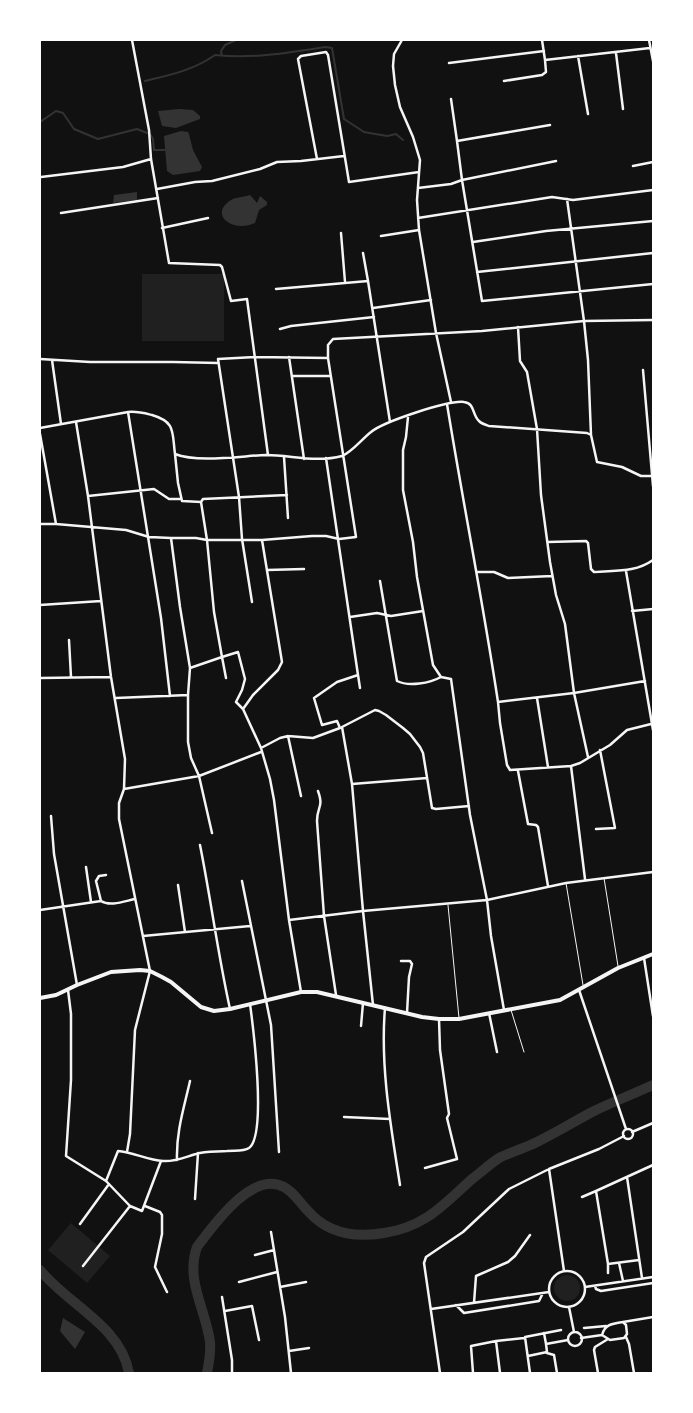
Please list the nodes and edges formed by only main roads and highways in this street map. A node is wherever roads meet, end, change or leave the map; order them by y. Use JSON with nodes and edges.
{"nodes":[{"id":1,"x":653,"y":954,"type":"edge"},
{"id":2,"x":40,"y":998,"type":"edge"}],
"edges":[{"from":1,"to":2,"type":"main road"}]}
